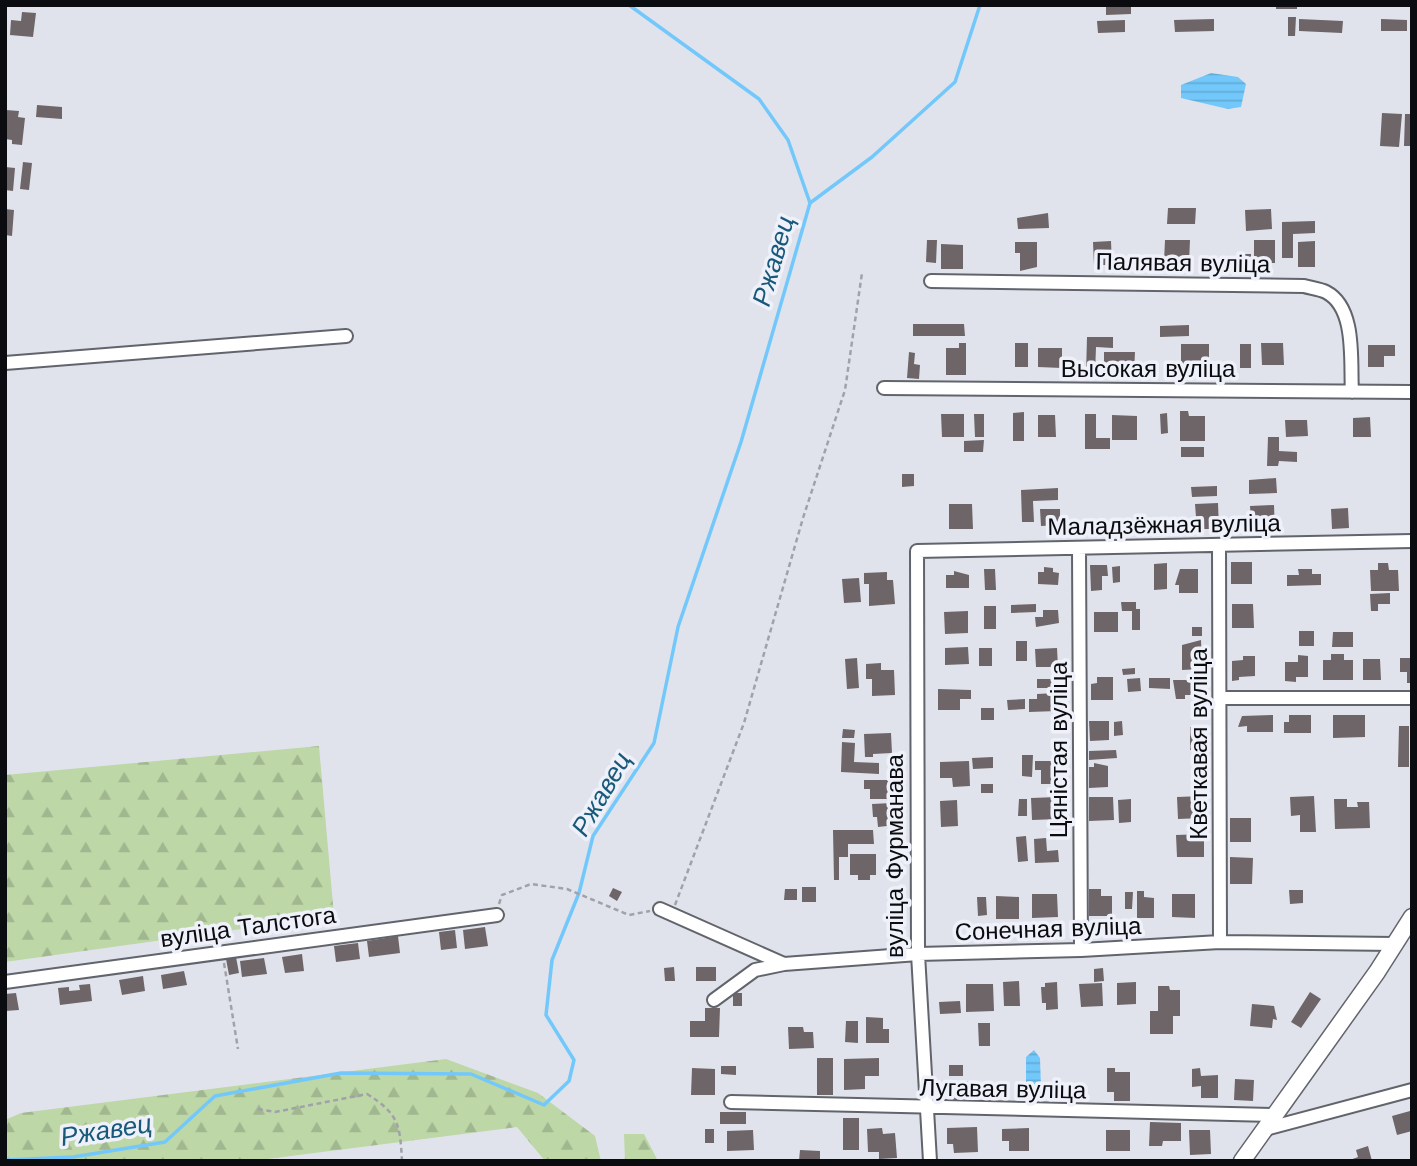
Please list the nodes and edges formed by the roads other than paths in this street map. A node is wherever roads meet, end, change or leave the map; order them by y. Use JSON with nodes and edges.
{"nodes":[{"id":1,"x":931,"y":281,"type":"dead end"},
{"id":2,"x":346,"y":336,"type":"dead end"},
{"id":3,"x":5,"y":363,"type":"edge"},
{"id":4,"x":884,"y":388,"type":"dead end"},
{"id":5,"x":1352,"y":392,"type":"junction"},
{"id":6,"x":1412,"y":392,"type":"edge"},
{"id":7,"x":1412,"y":541,"type":"edge"},
{"id":8,"x":1219,"y":545,"type":"junction"},
{"id":9,"x":1079,"y":549,"type":"junction"},
{"id":10,"x":917,"y":551,"type":"joint"},
{"id":11,"x":1221,"y":698,"type":"junction"},
{"id":12,"x":1412,"y":698,"type":"edge"},
{"id":13,"x":666,"y":912,"type":"road end"},
{"id":14,"x":496,"y":915,"type":"road end"},
{"id":15,"x":1412,"y":917,"type":"edge"},
{"id":16,"x":1220,"y":942,"type":"junction"},
{"id":17,"x":1395,"y":944,"type":"junction"},
{"id":18,"x":1081,"y":950,"type":"junction"},
{"id":19,"x":918,"y":954,"type":"junction"},
{"id":20,"x":784,"y":964,"type":"junction"},
{"id":21,"x":5,"y":982,"type":"edge"},
{"id":22,"x":714,"y":1000,"type":"dead end"},
{"id":23,"x":1412,"y":1090,"type":"edge"},
{"id":24,"x":731,"y":1102,"type":"dead end"},
{"id":25,"x":928,"y":1109,"type":"junction"},
{"id":26,"x":1275,"y":1115,"type":"junction"},
{"id":27,"x":1265,"y":1129,"type":"junction"},
{"id":28,"x":930,"y":1161,"type":"edge"},
{"id":29,"x":1242,"y":1161,"type":"edge"}],
"edges":[{"from":1,"to":5,"type":"street","name":"Палявая вуліца"},
{"from":2,"to":3,"type":"street"},
{"from":4,"to":5,"type":"street","name":"Высокая вуліца"},
{"from":5,"to":6,"type":"street","name":"Высокая вуліца"},
{"from":7,"to":8,"type":"street","name":"Маладзёжная вуліца"},
{"from":8,"to":9,"type":"street","name":"Маладзёжная вуліца"},
{"from":8,"to":11,"type":"street","name":"Кветкавая вуліца"},
{"from":9,"to":10,"type":"street","name":"Маладзёжная вуліца"},
{"from":9,"to":18,"type":"street","name":"Цяністая вуліца"},
{"from":10,"to":19,"type":"street","name":"вуліца Фурманава"},
{"from":11,"to":12,"type":"street"},
{"from":11,"to":16,"type":"street","name":"Кветкавая вуліца"},
{"from":13,"to":20,"type":"street"},
{"from":14,"to":21,"type":"street","name":"вуліца Талстога"},
{"from":15,"to":17,"type":"main road"},
{"from":16,"to":17,"type":"street","name":"Сонечная вуліца"},
{"from":16,"to":18,"type":"street","name":"Сонечная вуліца"},
{"from":17,"to":26,"type":"main road"},
{"from":18,"to":19,"type":"street","name":"Сонечная вуліца"},
{"from":19,"to":20,"type":"street","name":"Сонечная вуліца"},
{"from":19,"to":25,"type":"street","name":"вуліца Фурманава"},
{"from":20,"to":22,"type":"street","name":"Сонечная вуліца"},
{"from":23,"to":27,"type":"street"},
{"from":24,"to":25,"type":"street","name":"Лугавая вуліца"},
{"from":25,"to":26,"type":"street","name":"Лугавая вуліца"},
{"from":25,"to":28,"type":"street","name":"вуліца Фурманава"},
{"from":26,"to":27,"type":"main road"},
{"from":27,"to":29,"type":"main road"}]}
